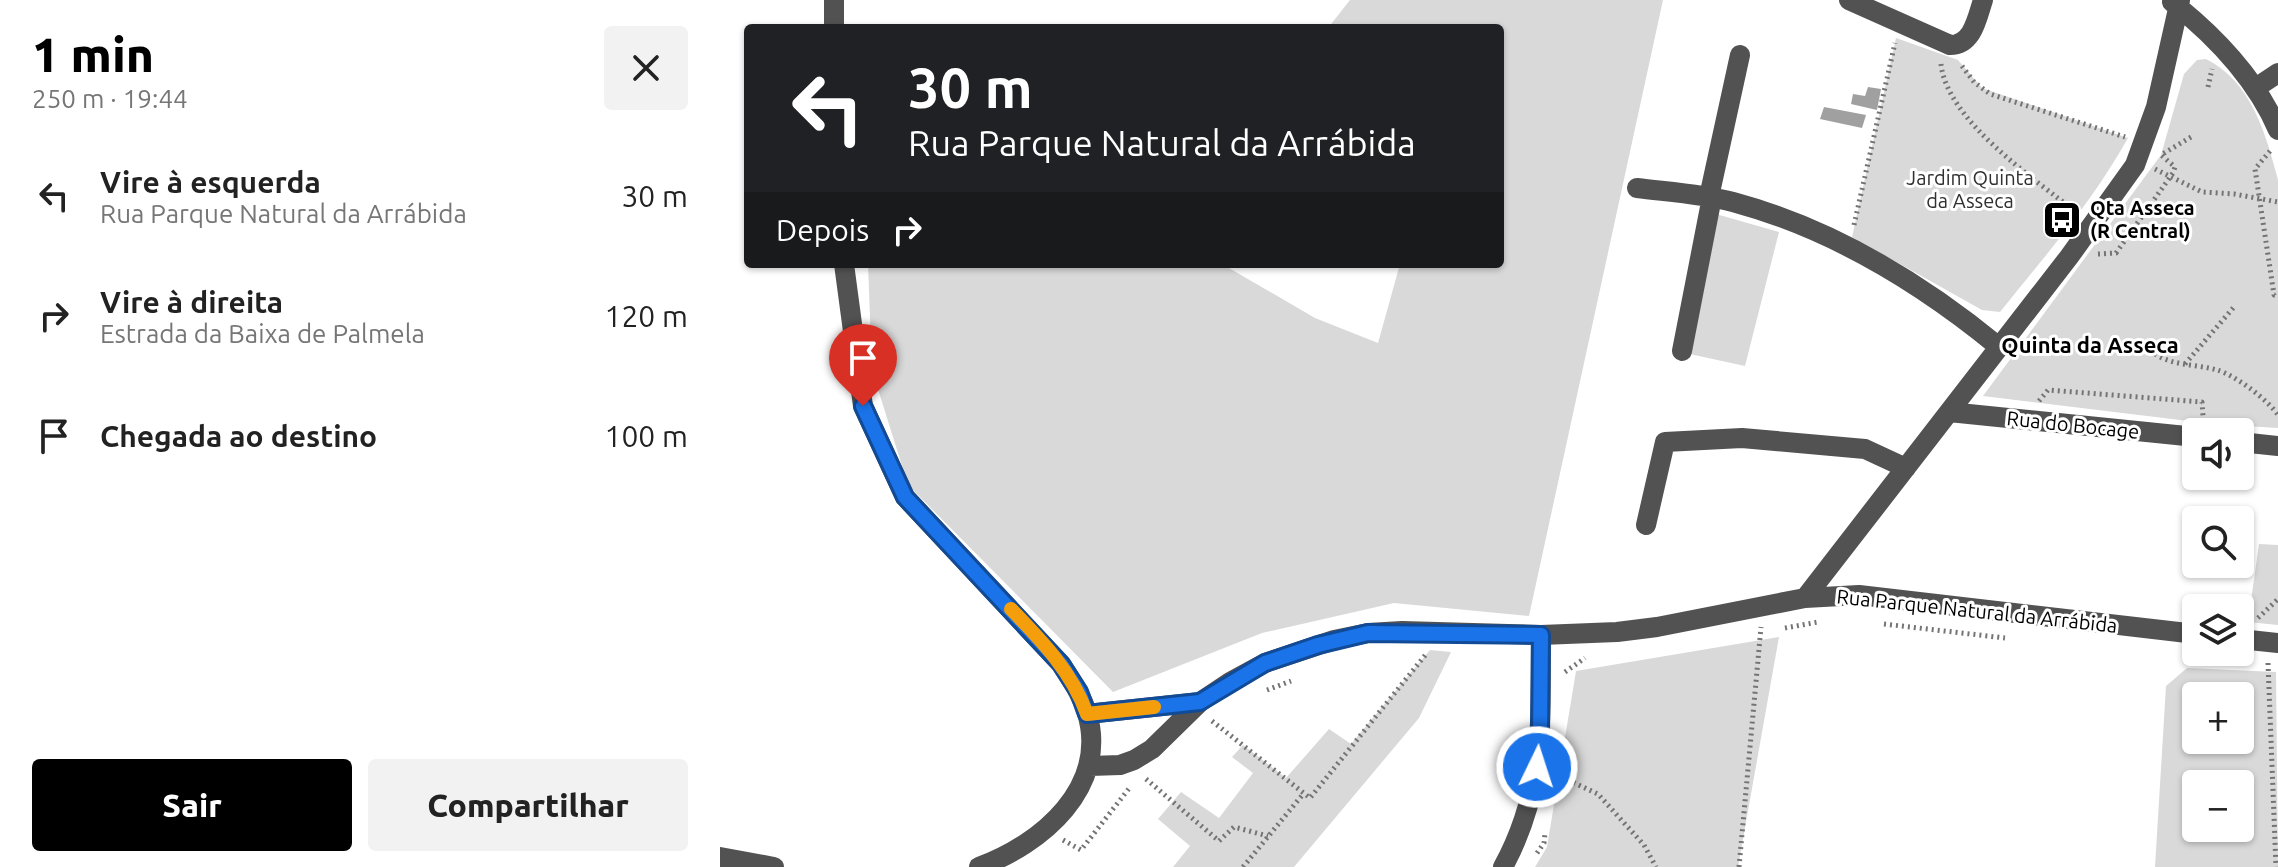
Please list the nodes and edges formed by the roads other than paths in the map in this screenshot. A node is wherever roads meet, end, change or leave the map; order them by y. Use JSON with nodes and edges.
{"nodes":[{"id":1,"x":834,"y":0,"type":"edge"},
{"id":2,"x":1849,"y":0,"type":"edge"},
{"id":3,"x":1983,"y":0,"type":"edge"},
{"id":4,"x":2176,"y":2,"type":"edge"},
{"id":5,"x":834,"y":24,"type":"edge"},
{"id":6,"x":1740,"y":55,"type":"dead end"},
{"id":7,"x":2278,"y":73,"type":"edge"},
{"id":8,"x":2257,"y":87,"type":"junction"},
{"id":9,"x":2278,"y":130,"type":"edge"},
{"id":10,"x":1637,"y":188,"type":"dead end"},
{"id":11,"x":1710,"y":197,"type":"junction"},
{"id":12,"x":845,"y":268,"type":"edge"},
{"id":13,"x":1999,"y":347,"type":"junction"},
{"id":14,"x":1682,"y":351,"type":"dead end"},
{"id":15,"x":1949,"y":412,"type":"junction"},
{"id":16,"x":2182,"y":430,"type":"edge"},
{"id":17,"x":2254,"y":443,"type":"edge"},
{"id":18,"x":2278,"y":446,"type":"edge"},
{"id":19,"x":1906,"y":468,"type":"junction"},
{"id":20,"x":1646,"y":525,"type":"dead end"},
{"id":21,"x":1805,"y":598,"type":"junction"},
{"id":22,"x":2182,"y":632,"type":"edge"},
{"id":23,"x":1541,"y":635,"type":"junction"},
{"id":24,"x":1198,"y":705,"type":"junction"},
{"id":25,"x":1087,"y":714,"type":"junction"},
{"id":26,"x":1090,"y":766,"type":"junction"},
{"id":27,"x":720,"y":857,"type":"edge"},
{"id":28,"x":774,"y":867,"type":"edge"},
{"id":29,"x":979,"y":867,"type":"edge"},
{"id":30,"x":1503,"y":867,"type":"edge"}],
"edges":[{"from":1,"to":5,"type":"street"},
{"from":2,"to":3,"type":"street"},
{"from":4,"to":8,"type":"street"},
{"from":4,"to":13,"type":"street"},
{"from":6,"to":11,"type":"street"},
{"from":7,"to":8,"type":"street"},
{"from":8,"to":9,"type":"street"},
{"from":10,"to":11,"type":"street"},
{"from":11,"to":13,"type":"street"},
{"from":11,"to":14,"type":"street"},
{"from":12,"to":25,"type":"street"},
{"from":13,"to":15,"type":"street"},
{"from":15,"to":16,"type":"street","name":"Rua do Bocage"},
{"from":15,"to":19,"type":"street"},
{"from":17,"to":18,"type":"street"},
{"from":19,"to":20,"type":"street"},
{"from":19,"to":21,"type":"street"},
{"from":21,"to":22,"type":"street","name":"Rua Parque Natural da Arrábida"},
{"from":21,"to":23,"type":"street","name":"Rua Parque Natural da Arrábida"},
{"from":23,"to":24,"type":"street","name":"Rua Parque Natural da Arrábida"},
{"from":23,"to":30,"type":"street"},
{"from":24,"to":25,"type":"street","name":"Rua Parque Natural da Arrábida"},
{"from":24,"to":26,"type":"street","name":"Rua Parque Natural da Arrábida"},
{"from":25,"to":26,"type":"street"},
{"from":26,"to":29,"type":"street"},
{"from":27,"to":28,"type":"street"}]}
